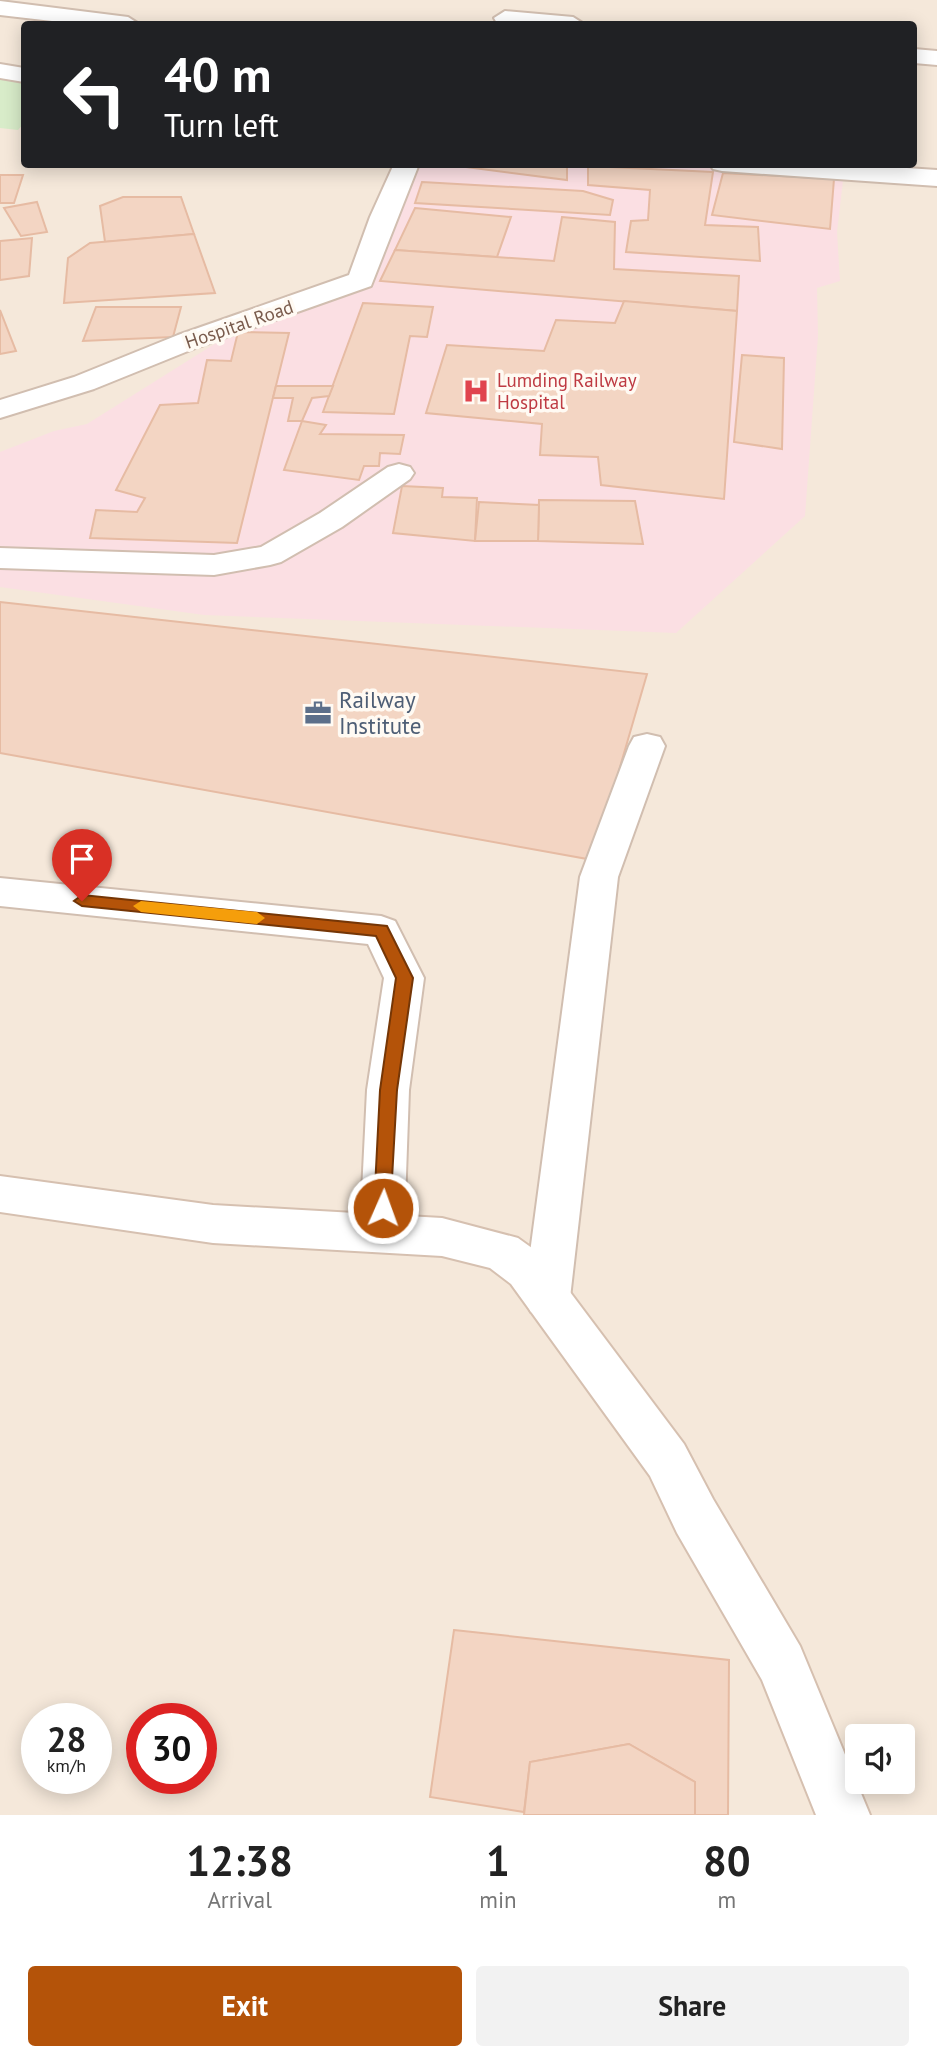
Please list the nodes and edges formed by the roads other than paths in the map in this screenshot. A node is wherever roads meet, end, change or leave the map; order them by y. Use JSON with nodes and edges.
{"nodes":[{"id":1,"x":0,"y":9,"type":"edge"},
{"id":2,"x":504,"y":14,"type":"edge"},
{"id":3,"x":102,"y":21,"type":"edge"},
{"id":4,"x":552,"y":21,"type":"edge"},
{"id":5,"x":917,"y":56,"type":"edge"},
{"id":6,"x":937,"y":58,"type":"edge"},
{"id":7,"x":0,"y":71,"type":"edge"},
{"id":8,"x":21,"y":74,"type":"edge"},
{"id":9,"x":405,"y":168,"type":"edge"},
{"id":10,"x":783,"y":168,"type":"edge"},
{"id":11,"x":937,"y":178,"type":"edge"},
{"id":12,"x":0,"y":409,"type":"edge"},
{"id":13,"x":399,"y":473,"type":"dead end"},
{"id":14,"x":0,"y":558,"type":"edge"},
{"id":15,"x":647,"y":746,"type":"dead end"},
{"id":16,"x":0,"y":892,"type":"edge"},
{"id":17,"x":0,"y":1194,"type":"edge"},
{"id":18,"x":382,"y":1232,"type":"junction"},
{"id":19,"x":547,"y":1298,"type":"junction"},
{"id":20,"x":842,"y":1815,"type":"edge"}],
"edges":[{"from":1,"to":3,"type":"street"},
{"from":2,"to":4,"type":"street"},
{"from":5,"to":6,"type":"street"},
{"from":7,"to":8,"type":"street"},
{"from":9,"to":12,"type":"street","name":"Hospital Road"},
{"from":10,"to":11,"type":"street"},
{"from":13,"to":14,"type":"street"},
{"from":15,"to":19,"type":"street"},
{"from":16,"to":18,"type":"street"},
{"from":17,"to":18,"type":"street"},
{"from":18,"to":19,"type":"street"},
{"from":19,"to":20,"type":"street"}]}
